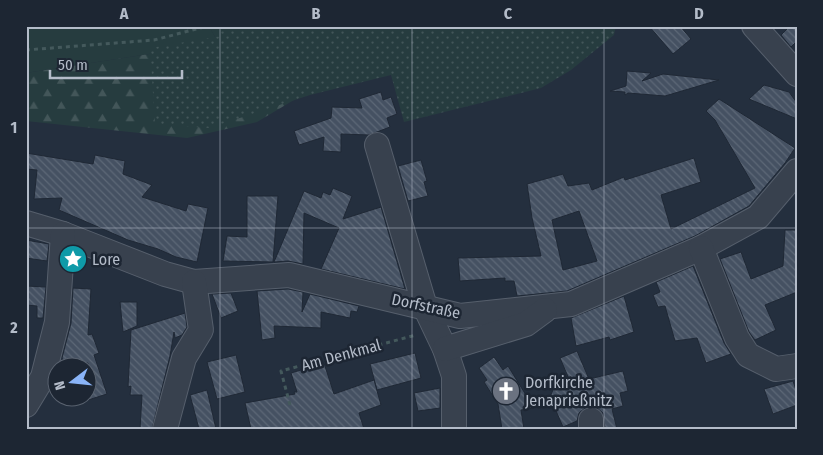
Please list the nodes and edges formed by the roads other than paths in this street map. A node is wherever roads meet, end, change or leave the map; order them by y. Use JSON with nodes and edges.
{"nodes":[{"id":1,"x":754,"y":26,"type":"edge"},
{"id":2,"x":797,"y":74,"type":"edge"},
{"id":3,"x":377,"y":145,"type":"dead end"},
{"id":4,"x":797,"y":171,"type":"edge"},
{"id":5,"x":26,"y":223,"type":"edge"},
{"id":6,"x":63,"y":234,"type":"junction"},
{"id":7,"x":701,"y":248,"type":"junction"},
{"id":8,"x":194,"y":282,"type":"junction"},
{"id":9,"x":550,"y":306,"type":"junction"},
{"id":10,"x":425,"y":307,"type":"junction"},
{"id":11,"x":440,"y":339,"type":"junction"},
{"id":12,"x":797,"y":366,"type":"edge"},
{"id":13,"x":26,"y":405,"type":"edge"},
{"id":14,"x":165,"y":429,"type":"edge"},
{"id":15,"x":454,"y":429,"type":"edge"}],
"edges":[{"from":1,"to":2,"type":"street"},
{"from":3,"to":10,"type":"street"},
{"from":4,"to":7,"type":"street","name":"Dorfstraße"},
{"from":5,"to":6,"type":"street","name":"Dorfstraße"},
{"from":6,"to":8,"type":"street","name":"Dorfstraße"},
{"from":6,"to":13,"type":"street"},
{"from":7,"to":9,"type":"street","name":"Dorfstraße"},
{"from":7,"to":12,"type":"street"},
{"from":8,"to":10,"type":"street","name":"Dorfstraße"},
{"from":8,"to":14,"type":"street"},
{"from":9,"to":10,"type":"street","name":"Dorfstraße"},
{"from":9,"to":11,"type":"street"},
{"from":10,"to":11,"type":"street"},
{"from":11,"to":15,"type":"street"}]}
